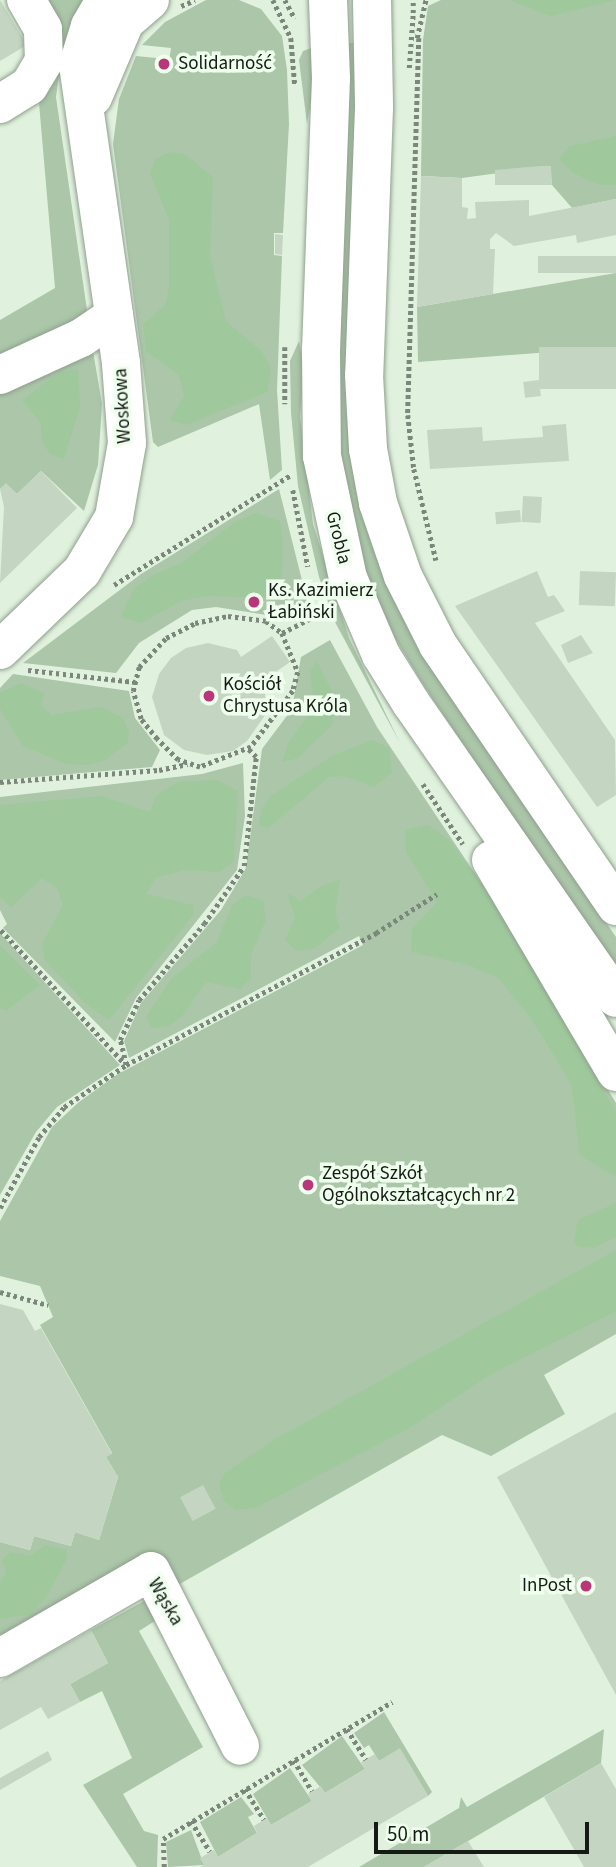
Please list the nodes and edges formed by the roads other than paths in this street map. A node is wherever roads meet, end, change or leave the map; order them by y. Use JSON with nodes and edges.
{"nodes":[{"id":1,"x":26,"y":0,"type":"edge"},
{"id":2,"x":105,"y":0,"type":"edge"},
{"id":3,"x":150,"y":0,"type":"edge"},
{"id":4,"x":328,"y":0,"type":"edge"},
{"id":5,"x":372,"y":0,"type":"edge"},
{"id":6,"x":0,"y":104,"type":"edge"},
{"id":7,"x":85,"y":119,"type":"junction"},
{"id":8,"x":114,"y":316,"type":"junction"},
{"id":9,"x":0,"y":376,"type":"edge"},
{"id":10,"x":0,"y":650,"type":"edge"},
{"id":11,"x":469,"y":790,"type":"junction"},
{"id":12,"x":616,"y":906,"type":"edge"},
{"id":13,"x":616,"y":998,"type":"edge"},
{"id":14,"x":616,"y":1072,"type":"edge"},
{"id":15,"x":0,"y":1658,"type":"edge"},
{"id":16,"x":240,"y":1746,"type":"dead end"}],
"edges":[{"from":1,"to":6,"type":"main road"},
{"from":2,"to":7,"type":"main road","name":"Woskowa"},
{"from":3,"to":7,"type":"main road","name":"Woskowa"},
{"from":4,"to":11,"type":"main road","name":"Grobla"},
{"from":5,"to":12,"type":"main road"},
{"from":7,"to":8,"type":"main road","name":"Woskowa"},
{"from":8,"to":9,"type":"main road"},
{"from":8,"to":10,"type":"main road","name":"Woskowa"},
{"from":11,"to":13,"type":"main road","name":"Grobla"},
{"from":11,"to":14,"type":"main road"},
{"from":15,"to":16,"type":"main road","name":"Wąska"}]}
